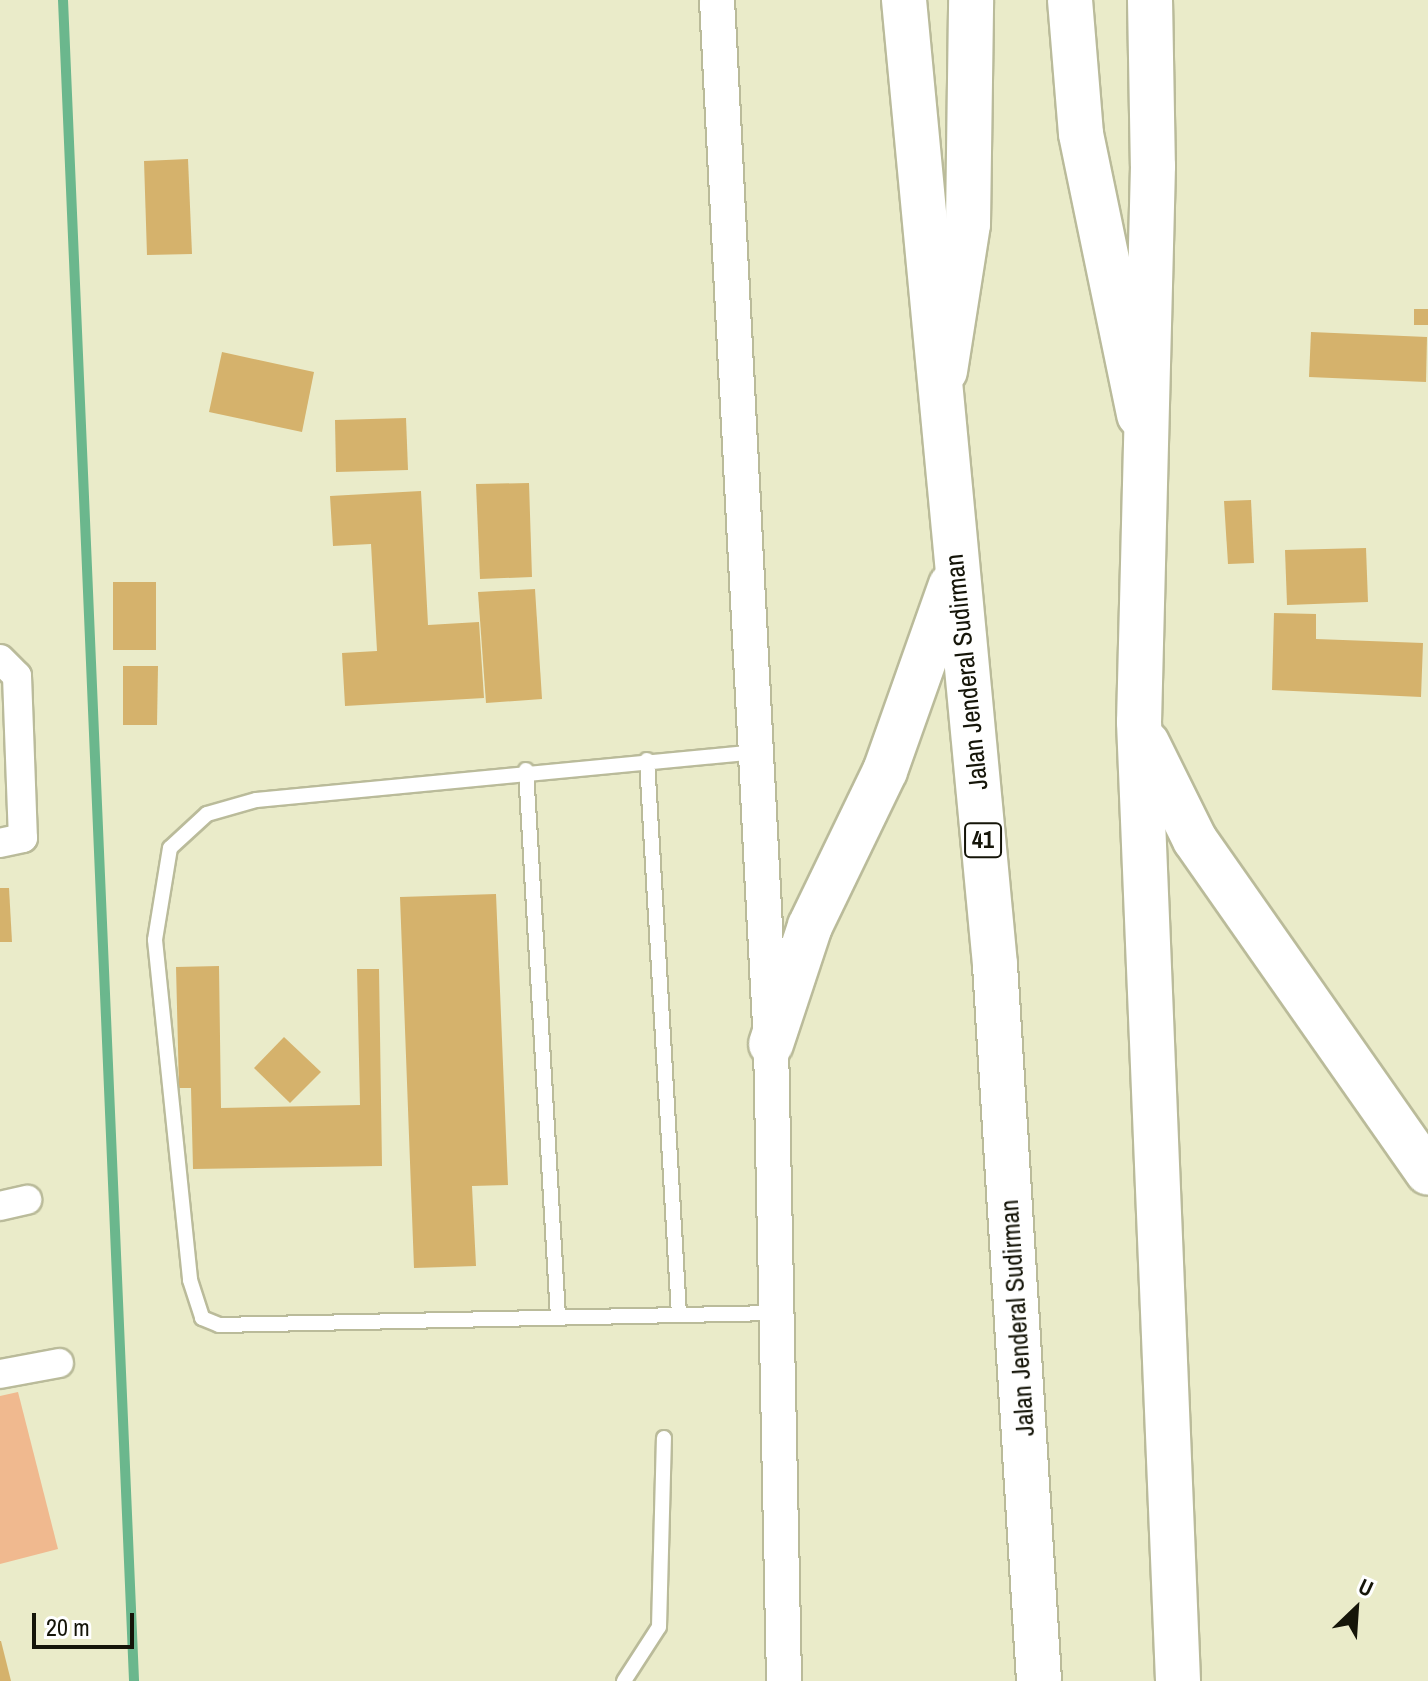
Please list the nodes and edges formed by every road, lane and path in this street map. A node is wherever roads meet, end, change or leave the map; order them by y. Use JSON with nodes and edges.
{"nodes":[{"id":1,"x":717,"y":0,"type":"edge"},
{"id":2,"x":971,"y":0,"type":"edge"},
{"id":3,"x":1070,"y":0,"type":"edge"},
{"id":4,"x":1150,"y":0,"type":"edge"},
{"id":5,"x":903,"y":3,"type":"edge"},
{"id":6,"x":940,"y":401,"type":"junction"},
{"id":7,"x":1146,"y":450,"type":"junction"},
{"id":8,"x":955,"y":570,"type":"junction"},
{"id":9,"x":0,"y":659,"type":"edge"},
{"id":10,"x":1139,"y":722,"type":"junction"},
{"id":11,"x":757,"y":752,"type":"junction"},
{"id":12,"x":647,"y":760,"type":"junction"},
{"id":13,"x":526,"y":770,"type":"junction"},
{"id":14,"x":0,"y":843,"type":"edge"},
{"id":15,"x":771,"y":1044,"type":"junction"},
{"id":16,"x":1428,"y":1173,"type":"edge"},
{"id":17,"x":777,"y":1313,"type":"junction"},
{"id":18,"x":679,"y":1315,"type":"junction"},
{"id":19,"x":558,"y":1317,"type":"junction"},
{"id":20,"x":59,"y":1363,"type":"dead end"},
{"id":21,"x":0,"y":1374,"type":"edge"},
{"id":22,"x":664,"y":1438,"type":"dead end"},
{"id":23,"x":624,"y":1681,"type":"edge"},
{"id":24,"x":784,"y":1681,"type":"edge"},
{"id":25,"x":1039,"y":1681,"type":"edge"},
{"id":26,"x":1178,"y":1681,"type":"edge"}],
"edges":[{"from":1,"to":11,"type":"street"},
{"from":2,"to":6,"type":"main road"},
{"from":3,"to":7,"type":"main road"},
{"from":4,"to":7,"type":"main road"},
{"from":5,"to":6,"type":"main road","name":"Jalan Jenderal Sudirman","number":"41"},
{"from":6,"to":8,"type":"main road","name":"Jalan Jenderal Sudirman","number":"41"},
{"from":7,"to":10,"type":"main road"},
{"from":8,"to":15,"type":"main road"},
{"from":8,"to":25,"type":"main road","name":"Jalan Jenderal Sudirman","number":"41"},
{"from":9,"to":14,"type":"street"},
{"from":10,"to":16,"type":"main road"},
{"from":10,"to":26,"type":"main road"},
{"from":11,"to":12,"type":"lane"},
{"from":11,"to":15,"type":"street"},
{"from":12,"to":13,"type":"lane"},
{"from":12,"to":18,"type":"lane"},
{"from":13,"to":19,"type":"lane"},
{"from":13,"to":19,"type":"lane"},
{"from":15,"to":17,"type":"street"},
{"from":17,"to":18,"type":"lane"},
{"from":17,"to":24,"type":"street"},
{"from":18,"to":19,"type":"lane"},
{"from":20,"to":21,"type":"street"},
{"from":22,"to":23,"type":"lane"}]}
